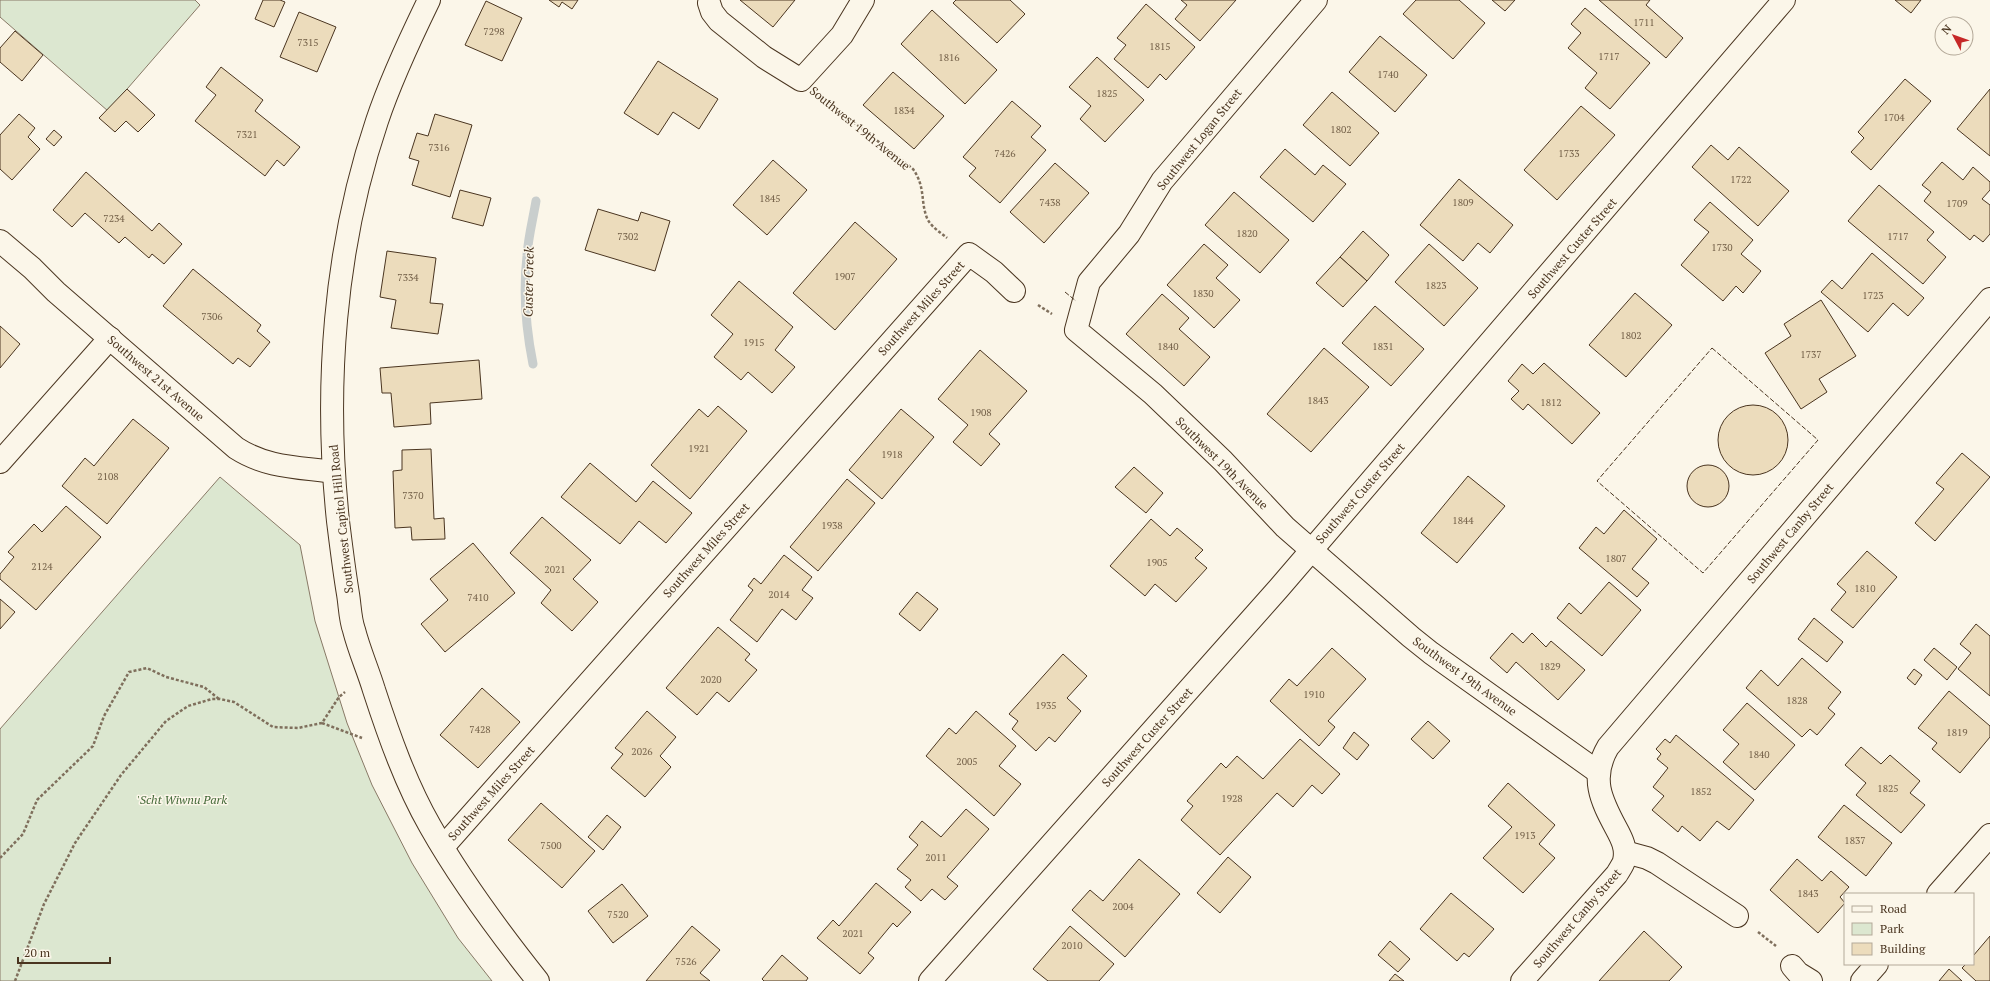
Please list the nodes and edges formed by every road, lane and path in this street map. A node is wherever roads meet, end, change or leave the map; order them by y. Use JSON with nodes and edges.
{"nodes":[{"id":1,"x":429,"y":0,"type":"edge"},
{"id":2,"x":863,"y":0,"type":"edge"},
{"id":3,"x":1316,"y":0,"type":"edge"},
{"id":4,"x":1784,"y":0,"type":"edge"},
{"id":5,"x":709,"y":2,"type":"dead end"},
{"id":6,"x":801,"y":80,"type":"junction"},
{"id":7,"x":0,"y":241,"type":"edge"},
{"id":8,"x":969,"y":254,"type":"junction"},
{"id":9,"x":1014,"y":291,"type":"joint"},
{"id":10,"x":1990,"y":299,"type":"edge"},
{"id":11,"x":1076,"y":330,"type":"junction"},
{"id":12,"x":110,"y":338,"type":"junction"},
{"id":13,"x":0,"y":462,"type":"edge"},
{"id":14,"x":334,"y":472,"type":"junction"},
{"id":15,"x":1311,"y":551,"type":"junction"},
{"id":16,"x":368,"y":672,"type":"junction"},
{"id":17,"x":220,"y":699,"type":"junction"},
{"id":18,"x":322,"y":723,"type":"junction"},
{"id":19,"x":392,"y":742,"type":"junction"},
{"id":20,"x":1598,"y":772,"type":"junction"},
{"id":21,"x":1990,"y":835,"type":"edge"},
{"id":22,"x":443,"y":847,"type":"junction"},
{"id":23,"x":1625,"y":852,"type":"junction"},
{"id":24,"x":0,"y":858,"type":"edge"},
{"id":25,"x":1939,"y":893,"type":"edge"},
{"id":26,"x":1737,"y":916,"type":"joint"},
{"id":27,"x":1876,"y":965,"type":"edge"},
{"id":28,"x":1792,"y":966,"type":"joint"},
{"id":29,"x":15,"y":981,"type":"edge"},
{"id":30,"x":538,"y":981,"type":"edge"},
{"id":31,"x":930,"y":981,"type":"edge"},
{"id":32,"x":1522,"y":981,"type":"edge"},
{"id":33,"x":1811,"y":981,"type":"edge"},
{"id":34,"x":1862,"y":981,"type":"edge"}],
"edges":[{"from":1,"to":14,"type":"street","name":"Southwest Capitol Hill Road"},
{"from":2,"to":6,"type":"street"},
{"from":3,"to":11,"type":"street","name":"Southwest Logan Street"},
{"from":4,"to":15,"type":"street","name":"Southwest Custer Street"},
{"from":5,"to":6,"type":"street","name":"Southwest 19th Avenue"},
{"from":6,"to":8,"type":"path","name":"Southwest 19th Avenue"},
{"from":7,"to":12,"type":"street","name":"Southwest 21st Avenue"},
{"from":8,"to":9,"type":"street"},
{"from":8,"to":22,"type":"street","name":"Southwest Miles Street"},
{"from":9,"to":11,"type":"path"},
{"from":10,"to":20,"type":"street","name":"Southwest Canby Street"},
{"from":11,"to":15,"type":"street","name":"Southwest 19th Avenue"},
{"from":12,"to":13,"type":"street"},
{"from":12,"to":14,"type":"street","name":"Southwest 21st Avenue"},
{"from":14,"to":16,"type":"street","name":"Southwest Capitol Hill Road"},
{"from":15,"to":20,"type":"street","name":"Southwest 19th Avenue"},
{"from":15,"to":31,"type":"street","name":"Southwest Custer Street"},
{"from":16,"to":18,"type":"path"},
{"from":16,"to":19,"type":"street","name":"Southwest Capitol Hill Road"},
{"from":17,"to":18,"type":"path"},
{"from":17,"to":24,"type":"path"},
{"from":17,"to":29,"type":"path"},
{"from":18,"to":19,"type":"path"},
{"from":19,"to":22,"type":"street","name":"Southwest Capitol Hill Road"},
{"from":20,"to":23,"type":"street"},
{"from":21,"to":25,"type":"street"},
{"from":22,"to":30,"type":"street","name":"Southwest Capitol Hill Road"},
{"from":23,"to":26,"type":"street"},
{"from":23,"to":32,"type":"street","name":"Southwest Canby Street"},
{"from":26,"to":28,"type":"path"},
{"from":27,"to":34,"type":"street"},
{"from":28,"to":33,"type":"street"}]}
